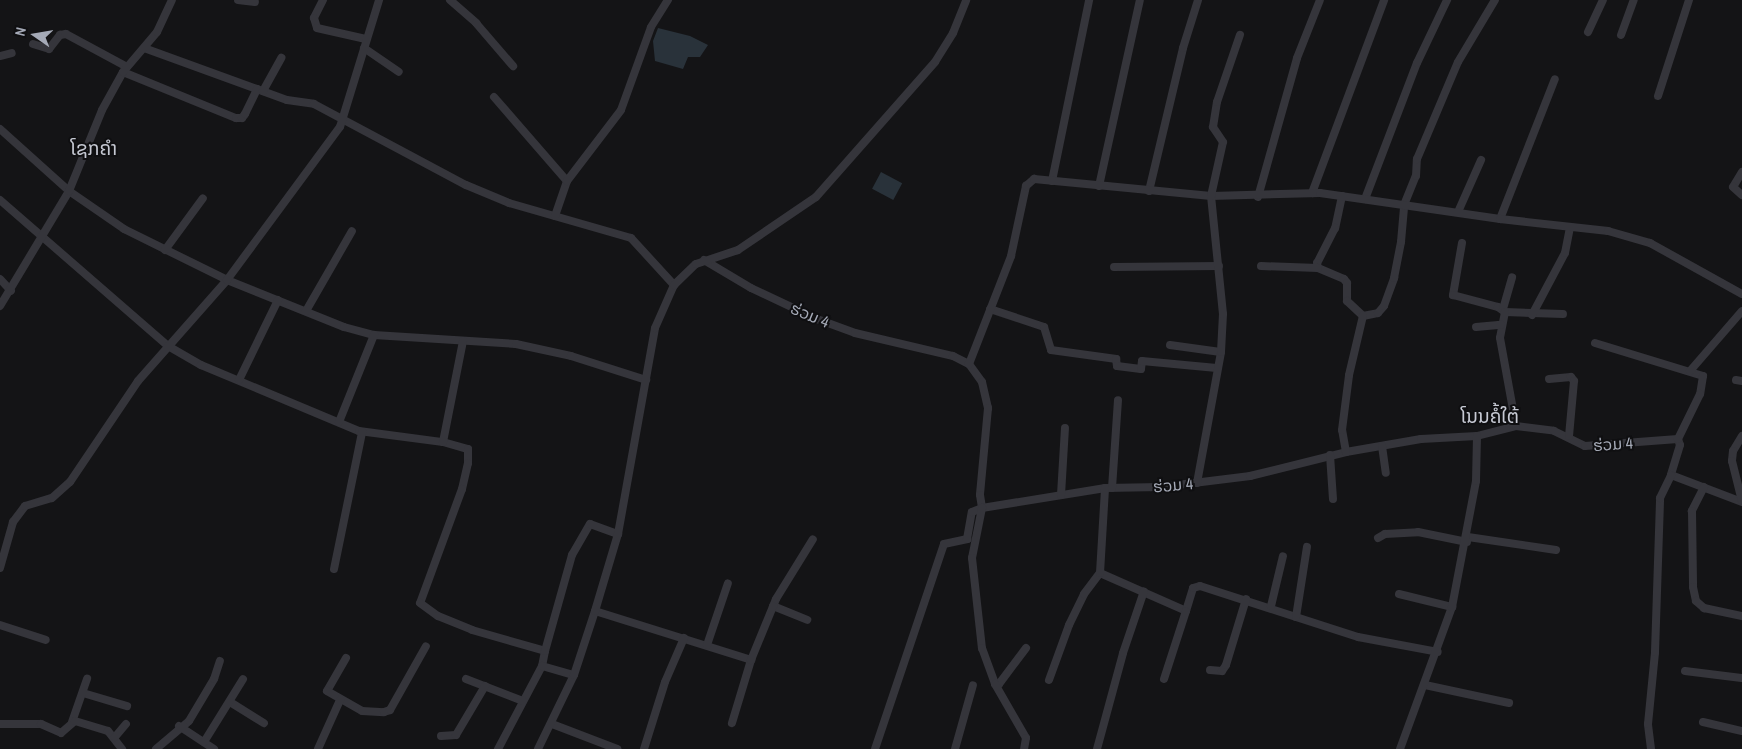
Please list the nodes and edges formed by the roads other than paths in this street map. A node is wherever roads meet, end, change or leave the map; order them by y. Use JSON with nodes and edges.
{"nodes":[{"id":1,"x":172,"y":0,"type":"edge"},
{"id":2,"x":238,"y":0,"type":"edge"},
{"id":3,"x":323,"y":0,"type":"edge"},
{"id":4,"x":379,"y":0,"type":"edge"},
{"id":5,"x":450,"y":0,"type":"edge"},
{"id":6,"x":668,"y":0,"type":"edge"},
{"id":7,"x":966,"y":0,"type":"edge"},
{"id":8,"x":1089,"y":0,"type":"edge"},
{"id":9,"x":1140,"y":0,"type":"edge"},
{"id":10,"x":1198,"y":0,"type":"edge"},
{"id":11,"x":1320,"y":0,"type":"edge"},
{"id":12,"x":1384,"y":0,"type":"edge"},
{"id":13,"x":1447,"y":0,"type":"edge"},
{"id":14,"x":1495,"y":0,"type":"edge"},
{"id":15,"x":1603,"y":0,"type":"edge"},
{"id":16,"x":1634,"y":0,"type":"edge"},
{"id":17,"x":1689,"y":0,"type":"edge"},
{"id":18,"x":255,"y":2,"type":"dead end"},
{"id":19,"x":1588,"y":32,"type":"dead end"},
{"id":20,"x":1240,"y":35,"type":"dead end"},
{"id":21,"x":1621,"y":35,"type":"dead end"},
{"id":22,"x":366,"y":39,"type":"junction"},
{"id":23,"x":33,"y":44,"type":"dead end"},
{"id":24,"x":144,"y":48,"type":"junction"},
{"id":25,"x":364,"y":48,"type":"junction"},
{"id":26,"x":12,"y":52,"type":"dead end"},
{"id":27,"x":0,"y":56,"type":"edge"},
{"id":28,"x":281,"y":58,"type":"dead end"},
{"id":29,"x":513,"y":66,"type":"dead end"},
{"id":30,"x":125,"y":69,"type":"junction"},
{"id":31,"x":399,"y":72,"type":"dead end"},
{"id":32,"x":1555,"y":79,"type":"dead end"},
{"id":33,"x":260,"y":90,"type":"junction"},
{"id":34,"x":1658,"y":96,"type":"dead end"},
{"id":35,"x":494,"y":97,"type":"dead end"},
{"id":36,"x":344,"y":117,"type":"junction"},
{"id":37,"x":0,"y":129,"type":"edge"},
{"id":38,"x":1482,"y":160,"type":"dead end"},
{"id":39,"x":1742,"y":172,"type":"edge"},
{"id":40,"x":567,"y":181,"type":"junction"},
{"id":41,"x":1052,"y":181,"type":"junction"},
{"id":42,"x":1099,"y":186,"type":"junction"},
{"id":43,"x":1149,"y":191,"type":"junction"},
{"id":44,"x":69,"y":192,"type":"junction"},
{"id":45,"x":1312,"y":193,"type":"junction"},
{"id":46,"x":1742,"y":194,"type":"edge"},
{"id":47,"x":1211,"y":196,"type":"junction"},
{"id":48,"x":1342,"y":196,"type":"junction"},
{"id":49,"x":1258,"y":197,"type":"junction"},
{"id":50,"x":203,"y":198,"type":"dead end"},
{"id":51,"x":1365,"y":199,"type":"junction"},
{"id":52,"x":0,"y":200,"type":"edge"},
{"id":53,"x":1404,"y":204,"type":"junction"},
{"id":54,"x":1458,"y":212,"type":"junction"},
{"id":55,"x":555,"y":216,"type":"junction"},
{"id":56,"x":1500,"y":219,"type":"junction"},
{"id":57,"x":1570,"y":228,"type":"junction"},
{"id":58,"x":352,"y":231,"type":"dead end"},
{"id":59,"x":42,"y":239,"type":"junction"},
{"id":60,"x":1462,"y":243,"type":"dead end"},
{"id":61,"x":165,"y":250,"type":"junction"},
{"id":62,"x":704,"y":260,"type":"junction"},
{"id":63,"x":1219,"y":266,"type":"junction"},
{"id":64,"x":1261,"y":266,"type":"dead end"},
{"id":65,"x":1114,"y":267,"type":"dead end"},
{"id":66,"x":1318,"y":268,"type":"junction"},
{"id":67,"x":1512,"y":277,"type":"dead end"},
{"id":68,"x":0,"y":279,"type":"edge"},
{"id":69,"x":227,"y":280,"type":"junction"},
{"id":70,"x":674,"y":285,"type":"junction"},
{"id":71,"x":11,"y":290,"type":"junction"},
{"id":72,"x":1742,"y":294,"type":"edge"},
{"id":73,"x":278,"y":300,"type":"junction"},
{"id":74,"x":0,"y":306,"type":"edge"},
{"id":75,"x":990,"y":309,"type":"junction"},
{"id":76,"x":306,"y":311,"type":"junction"},
{"id":77,"x":1504,"y":311,"type":"junction"},
{"id":78,"x":1742,"y":311,"type":"edge"},
{"id":79,"x":1563,"y":314,"type":"dead end"},
{"id":80,"x":1532,"y":315,"type":"junction"},
{"id":81,"x":1363,"y":316,"type":"junction"},
{"id":82,"x":1501,"y":325,"type":"junction"},
{"id":83,"x":1476,"y":327,"type":"dead end"},
{"id":84,"x":374,"y":335,"type":"junction"},
{"id":85,"x":463,"y":341,"type":"junction"},
{"id":86,"x":1595,"y":343,"type":"dead end"},
{"id":87,"x":1170,"y":345,"type":"dead end"},
{"id":88,"x":168,"y":346,"type":"junction"},
{"id":89,"x":1221,"y":352,"type":"junction"},
{"id":90,"x":970,"y":364,"type":"junction"},
{"id":91,"x":1217,"y":368,"type":"junction"},
{"id":92,"x":1690,"y":371,"type":"junction"},
{"id":93,"x":1549,"y":379,"type":"dead end"},
{"id":94,"x":239,"y":380,"type":"junction"},
{"id":95,"x":646,"y":380,"type":"junction"},
{"id":96,"x":1118,"y":400,"type":"dead end"},
{"id":97,"x":339,"y":422,"type":"junction"},
{"id":98,"x":1516,"y":426,"type":"junction"},
{"id":99,"x":1065,"y":428,"type":"dead end"},
{"id":100,"x":362,"y":432,"type":"junction"},
{"id":101,"x":1477,"y":436,"type":"junction"},
{"id":102,"x":1569,"y":436,"type":"junction"},
{"id":103,"x":1742,"y":436,"type":"edge"},
{"id":104,"x":1678,"y":439,"type":"junction"},
{"id":105,"x":443,"y":442,"type":"junction"},
{"id":106,"x":1382,"y":446,"type":"junction"},
{"id":107,"x":1346,"y":452,"type":"junction"},
{"id":108,"x":1330,"y":455,"type":"junction"},
{"id":109,"x":1386,"y":473,"type":"dead end"},
{"id":110,"x":1671,"y":475,"type":"junction"},
{"id":111,"x":1198,"y":483,"type":"junction"},
{"id":112,"x":1704,"y":487,"type":"junction"},
{"id":113,"x":1109,"y":488,"type":"junction"},
{"id":114,"x":1061,"y":495,"type":"junction"},
{"id":115,"x":1333,"y":499,"type":"dead end"},
{"id":116,"x":1742,"y":502,"type":"edge"},
{"id":117,"x":982,"y":508,"type":"junction"},
{"id":118,"x":618,"y":534,"type":"junction"},
{"id":119,"x":976,"y":538,"type":"junction"},
{"id":120,"x":1378,"y":538,"type":"dead end"},
{"id":121,"x":814,"y":539,"type":"dead end"},
{"id":122,"x":966,"y":539,"type":"junction"},
{"id":123,"x":1467,"y":539,"type":"junction"},
{"id":124,"x":1307,"y":547,"type":"dead end"},
{"id":125,"x":1556,"y":550,"type":"dead end"},
{"id":126,"x":1283,"y":556,"type":"dead end"},
{"id":127,"x":0,"y":568,"type":"edge"},
{"id":128,"x":334,"y":569,"type":"dead end"},
{"id":129,"x":1100,"y":573,"type":"junction"},
{"id":130,"x":728,"y":583,"type":"dead end"},
{"id":131,"x":1144,"y":591,"type":"junction"},
{"id":132,"x":1399,"y":594,"type":"dead end"},
{"id":133,"x":1246,"y":599,"type":"junction"},
{"id":134,"x":773,"y":606,"type":"junction"},
{"id":135,"x":1271,"y":606,"type":"junction"},
{"id":136,"x":1452,"y":607,"type":"junction"},
{"id":137,"x":595,"y":611,"type":"junction"},
{"id":138,"x":1186,"y":611,"type":"junction"},
{"id":139,"x":1742,"y":616,"type":"edge"},
{"id":140,"x":1296,"y":617,"type":"junction"},
{"id":141,"x":807,"y":620,"type":"dead end"},
{"id":142,"x":0,"y":625,"type":"edge"},
{"id":143,"x":684,"y":638,"type":"junction"},
{"id":144,"x":46,"y":640,"type":"dead end"},
{"id":145,"x":707,"y":645,"type":"junction"},
{"id":146,"x":426,"y":646,"type":"dead end"},
{"id":147,"x":1026,"y":648,"type":"dead end"},
{"id":148,"x":545,"y":651,"type":"junction"},
{"id":149,"x":1438,"y":652,"type":"junction"},
{"id":150,"x":346,"y":658,"type":"dead end"},
{"id":151,"x":751,"y":660,"type":"junction"},
{"id":152,"x":220,"y":661,"type":"dead end"},
{"id":153,"x":542,"y":666,"type":"junction"},
{"id":154,"x":1210,"y":670,"type":"dead end"},
{"id":155,"x":1685,"y":671,"type":"dead end"},
{"id":156,"x":574,"y":675,"type":"junction"},
{"id":157,"x":466,"y":678,"type":"dead end"},
{"id":158,"x":1742,"y":678,"type":"edge"},
{"id":159,"x":87,"y":679,"type":"dead end"},
{"id":160,"x":244,"y":679,"type":"dead end"},
{"id":161,"x":1164,"y":679,"type":"dead end"},
{"id":162,"x":1049,"y":680,"type":"dead end"},
{"id":163,"x":995,"y":684,"type":"junction"},
{"id":164,"x":973,"y":685,"type":"dead end"},
{"id":165,"x":1425,"y":685,"type":"junction"},
{"id":166,"x":485,"y":686,"type":"junction"},
{"id":167,"x":83,"y":694,"type":"junction"},
{"id":168,"x":340,"y":700,"type":"junction"},
{"id":169,"x":523,"y":700,"type":"junction"},
{"id":170,"x":230,"y":702,"type":"junction"},
{"id":171,"x":1509,"y":703,"type":"dead end"},
{"id":172,"x":127,"y":706,"type":"dead end"},
{"id":173,"x":72,"y":722,"type":"junction"},
{"id":174,"x":1703,"y":722,"type":"dead end"},
{"id":175,"x":264,"y":723,"type":"dead end"},
{"id":176,"x":732,"y":723,"type":"dead end"},
{"id":177,"x":0,"y":724,"type":"edge"},
{"id":178,"x":126,"y":724,"type":"dead end"},
{"id":179,"x":552,"y":724,"type":"junction"},
{"id":180,"x":179,"y":726,"type":"junction"},
{"id":181,"x":1742,"y":731,"type":"edge"},
{"id":182,"x":441,"y":736,"type":"dead end"},
{"id":183,"x":115,"y":737,"type":"junction"},
{"id":184,"x":204,"y":742,"type":"junction"},
{"id":185,"x":122,"y":749,"type":"edge"},
{"id":186,"x":156,"y":749,"type":"edge"},
{"id":187,"x":214,"y":749,"type":"edge"},
{"id":188,"x":318,"y":749,"type":"edge"},
{"id":189,"x":498,"y":749,"type":"edge"},
{"id":190,"x":538,"y":749,"type":"edge"},
{"id":191,"x":617,"y":749,"type":"edge"},
{"id":192,"x":644,"y":749,"type":"edge"},
{"id":193,"x":875,"y":749,"type":"edge"},
{"id":194,"x":955,"y":749,"type":"edge"},
{"id":195,"x":1024,"y":749,"type":"edge"},
{"id":196,"x":1097,"y":749,"type":"edge"},
{"id":197,"x":1400,"y":749,"type":"edge"},
{"id":198,"x":1651,"y":749,"type":"edge"}],
"edges":[{"from":1,"to":24,"type":"street"},
{"from":2,"to":18,"type":"street"},
{"from":3,"to":22,"type":"street"},
{"from":4,"to":22,"type":"street"},
{"from":5,"to":29,"type":"street"},
{"from":6,"to":40,"type":"street"},
{"from":7,"to":62,"type":"street"},
{"from":8,"to":41,"type":"street"},
{"from":9,"to":42,"type":"street"},
{"from":10,"to":43,"type":"street"},
{"from":11,"to":49,"type":"street"},
{"from":12,"to":45,"type":"street"},
{"from":13,"to":51,"type":"street"},
{"from":14,"to":53,"type":"street"},
{"from":15,"to":19,"type":"street"},
{"from":16,"to":21,"type":"street"},
{"from":17,"to":34,"type":"street"},
{"from":20,"to":47,"type":"street"},
{"from":22,"to":25,"type":"street"},
{"from":23,"to":30,"type":"street"},
{"from":24,"to":30,"type":"street"},
{"from":24,"to":33,"type":"street"},
{"from":25,"to":31,"type":"street"},
{"from":25,"to":36,"type":"street"},
{"from":26,"to":27,"type":"street"},
{"from":28,"to":33,"type":"street"},
{"from":30,"to":33,"type":"street"},
{"from":30,"to":44,"type":"street"},
{"from":32,"to":56,"type":"street"},
{"from":33,"to":36,"type":"street"},
{"from":35,"to":40,"type":"street"},
{"from":36,"to":55,"type":"street"},
{"from":36,"to":69,"type":"street"},
{"from":37,"to":44,"type":"street"},
{"from":38,"to":54,"type":"street"},
{"from":39,"to":46,"type":"street"},
{"from":40,"to":55,"type":"street"},
{"from":41,"to":42,"type":"street"},
{"from":41,"to":75,"type":"street"},
{"from":42,"to":43,"type":"street"},
{"from":43,"to":47,"type":"street"},
{"from":44,"to":59,"type":"street"},
{"from":44,"to":61,"type":"street"},
{"from":45,"to":48,"type":"street"},
{"from":45,"to":49,"type":"street"},
{"from":47,"to":49,"type":"street"},
{"from":47,"to":63,"type":"street"},
{"from":48,"to":51,"type":"street"},
{"from":48,"to":66,"type":"street"},
{"from":50,"to":61,"type":"street"},
{"from":51,"to":53,"type":"street"},
{"from":52,"to":59,"type":"street"},
{"from":53,"to":54,"type":"street"},
{"from":53,"to":81,"type":"street"},
{"from":54,"to":56,"type":"street"},
{"from":55,"to":70,"type":"street"},
{"from":56,"to":57,"type":"street"},
{"from":57,"to":72,"type":"street"},
{"from":57,"to":80,"type":"street"},
{"from":58,"to":76,"type":"street"},
{"from":59,"to":71,"type":"street"},
{"from":59,"to":88,"type":"street"},
{"from":60,"to":77,"type":"street"},
{"from":61,"to":69,"type":"street"},
{"from":62,"to":70,"type":"street"},
{"from":62,"to":90,"type":"street","name":"ຮ່ວມ 4"},
{"from":63,"to":65,"type":"street"},
{"from":63,"to":89,"type":"street"},
{"from":64,"to":66,"type":"street"},
{"from":66,"to":81,"type":"street"},
{"from":67,"to":77,"type":"street"},
{"from":68,"to":71,"type":"street"},
{"from":69,"to":73,"type":"street"},
{"from":69,"to":88,"type":"street"},
{"from":70,"to":95,"type":"street"},
{"from":71,"to":74,"type":"street"},
{"from":73,"to":76,"type":"street"},
{"from":73,"to":94,"type":"street"},
{"from":75,"to":90,"type":"street"},
{"from":75,"to":91,"type":"street"},
{"from":76,"to":84,"type":"street"},
{"from":77,"to":80,"type":"street"},
{"from":77,"to":82,"type":"street"},
{"from":78,"to":92,"type":"street"},
{"from":79,"to":80,"type":"street"},
{"from":81,"to":107,"type":"street"},
{"from":82,"to":83,"type":"street"},
{"from":82,"to":98,"type":"street"},
{"from":84,"to":85,"type":"street"},
{"from":84,"to":97,"type":"street"},
{"from":85,"to":95,"type":"street"},
{"from":85,"to":105,"type":"street"},
{"from":86,"to":92,"type":"street"},
{"from":87,"to":89,"type":"street"},
{"from":88,"to":94,"type":"street"},
{"from":88,"to":127,"type":"street"},
{"from":89,"to":91,"type":"street"},
{"from":90,"to":117,"type":"street"},
{"from":91,"to":111,"type":"street"},
{"from":92,"to":104,"type":"street"},
{"from":93,"to":102,"type":"street"},
{"from":94,"to":97,"type":"street"},
{"from":95,"to":118,"type":"street"},
{"from":96,"to":113,"type":"street"},
{"from":97,"to":100,"type":"street"},
{"from":98,"to":101,"type":"street","name":"ຮ່ວມ 4"},
{"from":98,"to":102,"type":"street","name":"ຮ່ວມ 4"},
{"from":99,"to":114,"type":"street"},
{"from":100,"to":105,"type":"street"},
{"from":100,"to":128,"type":"street"},
{"from":101,"to":106,"type":"street","name":"ຮ່ວມ 4"},
{"from":101,"to":123,"type":"street"},
{"from":102,"to":104,"type":"street","name":"ຮ່ວມ 4"},
{"from":103,"to":116,"type":"street"},
{"from":104,"to":110,"type":"street"},
{"from":105,"to":148,"type":"street"},
{"from":106,"to":107,"type":"street","name":"ຮ່ວມ 4"},
{"from":106,"to":109,"type":"street"},
{"from":107,"to":108,"type":"street","name":"ຮ່ວມ 4"},
{"from":108,"to":111,"type":"street","name":"ຮ່ວມ 4"},
{"from":108,"to":115,"type":"street"},
{"from":110,"to":112,"type":"street"},
{"from":110,"to":198,"type":"street"},
{"from":111,"to":113,"type":"street","name":"ຮ່ວມ 4"},
{"from":112,"to":116,"type":"street"},
{"from":112,"to":139,"type":"street"},
{"from":113,"to":114,"type":"street","name":"ຮ່ວມ 4"},
{"from":113,"to":129,"type":"street"},
{"from":114,"to":117,"type":"street","name":"ຮ່ວມ 4"},
{"from":117,"to":119,"type":"street"},
{"from":117,"to":122,"type":"street"},
{"from":118,"to":137,"type":"street"},
{"from":118,"to":148,"type":"street"},
{"from":119,"to":122,"type":"street"},
{"from":119,"to":163,"type":"street"},
{"from":120,"to":123,"type":"street"},
{"from":121,"to":134,"type":"street"},
{"from":122,"to":193,"type":"street"},
{"from":123,"to":125,"type":"street"},
{"from":123,"to":136,"type":"street"},
{"from":124,"to":140,"type":"street"},
{"from":126,"to":135,"type":"street"},
{"from":129,"to":131,"type":"street"},
{"from":129,"to":162,"type":"street"},
{"from":130,"to":145,"type":"street"},
{"from":131,"to":138,"type":"street"},
{"from":131,"to":196,"type":"street"},
{"from":132,"to":136,"type":"street"},
{"from":133,"to":135,"type":"street"},
{"from":133,"to":138,"type":"street"},
{"from":133,"to":154,"type":"street"},
{"from":134,"to":141,"type":"street"},
{"from":134,"to":151,"type":"street"},
{"from":135,"to":140,"type":"street"},
{"from":136,"to":149,"type":"street"},
{"from":137,"to":143,"type":"street"},
{"from":137,"to":156,"type":"street"},
{"from":138,"to":161,"type":"street"},
{"from":140,"to":149,"type":"street"},
{"from":142,"to":144,"type":"street"},
{"from":143,"to":145,"type":"street"},
{"from":143,"to":192,"type":"street"},
{"from":145,"to":151,"type":"street"},
{"from":146,"to":168,"type":"street"},
{"from":147,"to":163,"type":"street"},
{"from":148,"to":153,"type":"street"},
{"from":149,"to":165,"type":"street"},
{"from":150,"to":168,"type":"street"},
{"from":151,"to":176,"type":"street"},
{"from":152,"to":180,"type":"street"},
{"from":153,"to":156,"type":"street"},
{"from":153,"to":169,"type":"street"},
{"from":155,"to":158,"type":"street"},
{"from":156,"to":179,"type":"street"},
{"from":157,"to":166,"type":"street"},
{"from":159,"to":167,"type":"street"},
{"from":160,"to":170,"type":"street"},
{"from":163,"to":195,"type":"street"},
{"from":164,"to":194,"type":"street"},
{"from":165,"to":171,"type":"street"},
{"from":165,"to":197,"type":"street"},
{"from":166,"to":169,"type":"street"},
{"from":166,"to":182,"type":"street"},
{"from":167,"to":172,"type":"street"},
{"from":167,"to":173,"type":"street"},
{"from":168,"to":188,"type":"street"},
{"from":169,"to":189,"type":"street"},
{"from":170,"to":175,"type":"street"},
{"from":170,"to":184,"type":"street"},
{"from":173,"to":177,"type":"street"},
{"from":173,"to":183,"type":"street"},
{"from":174,"to":181,"type":"street"},
{"from":178,"to":183,"type":"street"},
{"from":179,"to":190,"type":"street"},
{"from":179,"to":191,"type":"street"},
{"from":180,"to":184,"type":"street"},
{"from":180,"to":186,"type":"street"},
{"from":183,"to":185,"type":"street"},
{"from":184,"to":187,"type":"street"}]}
